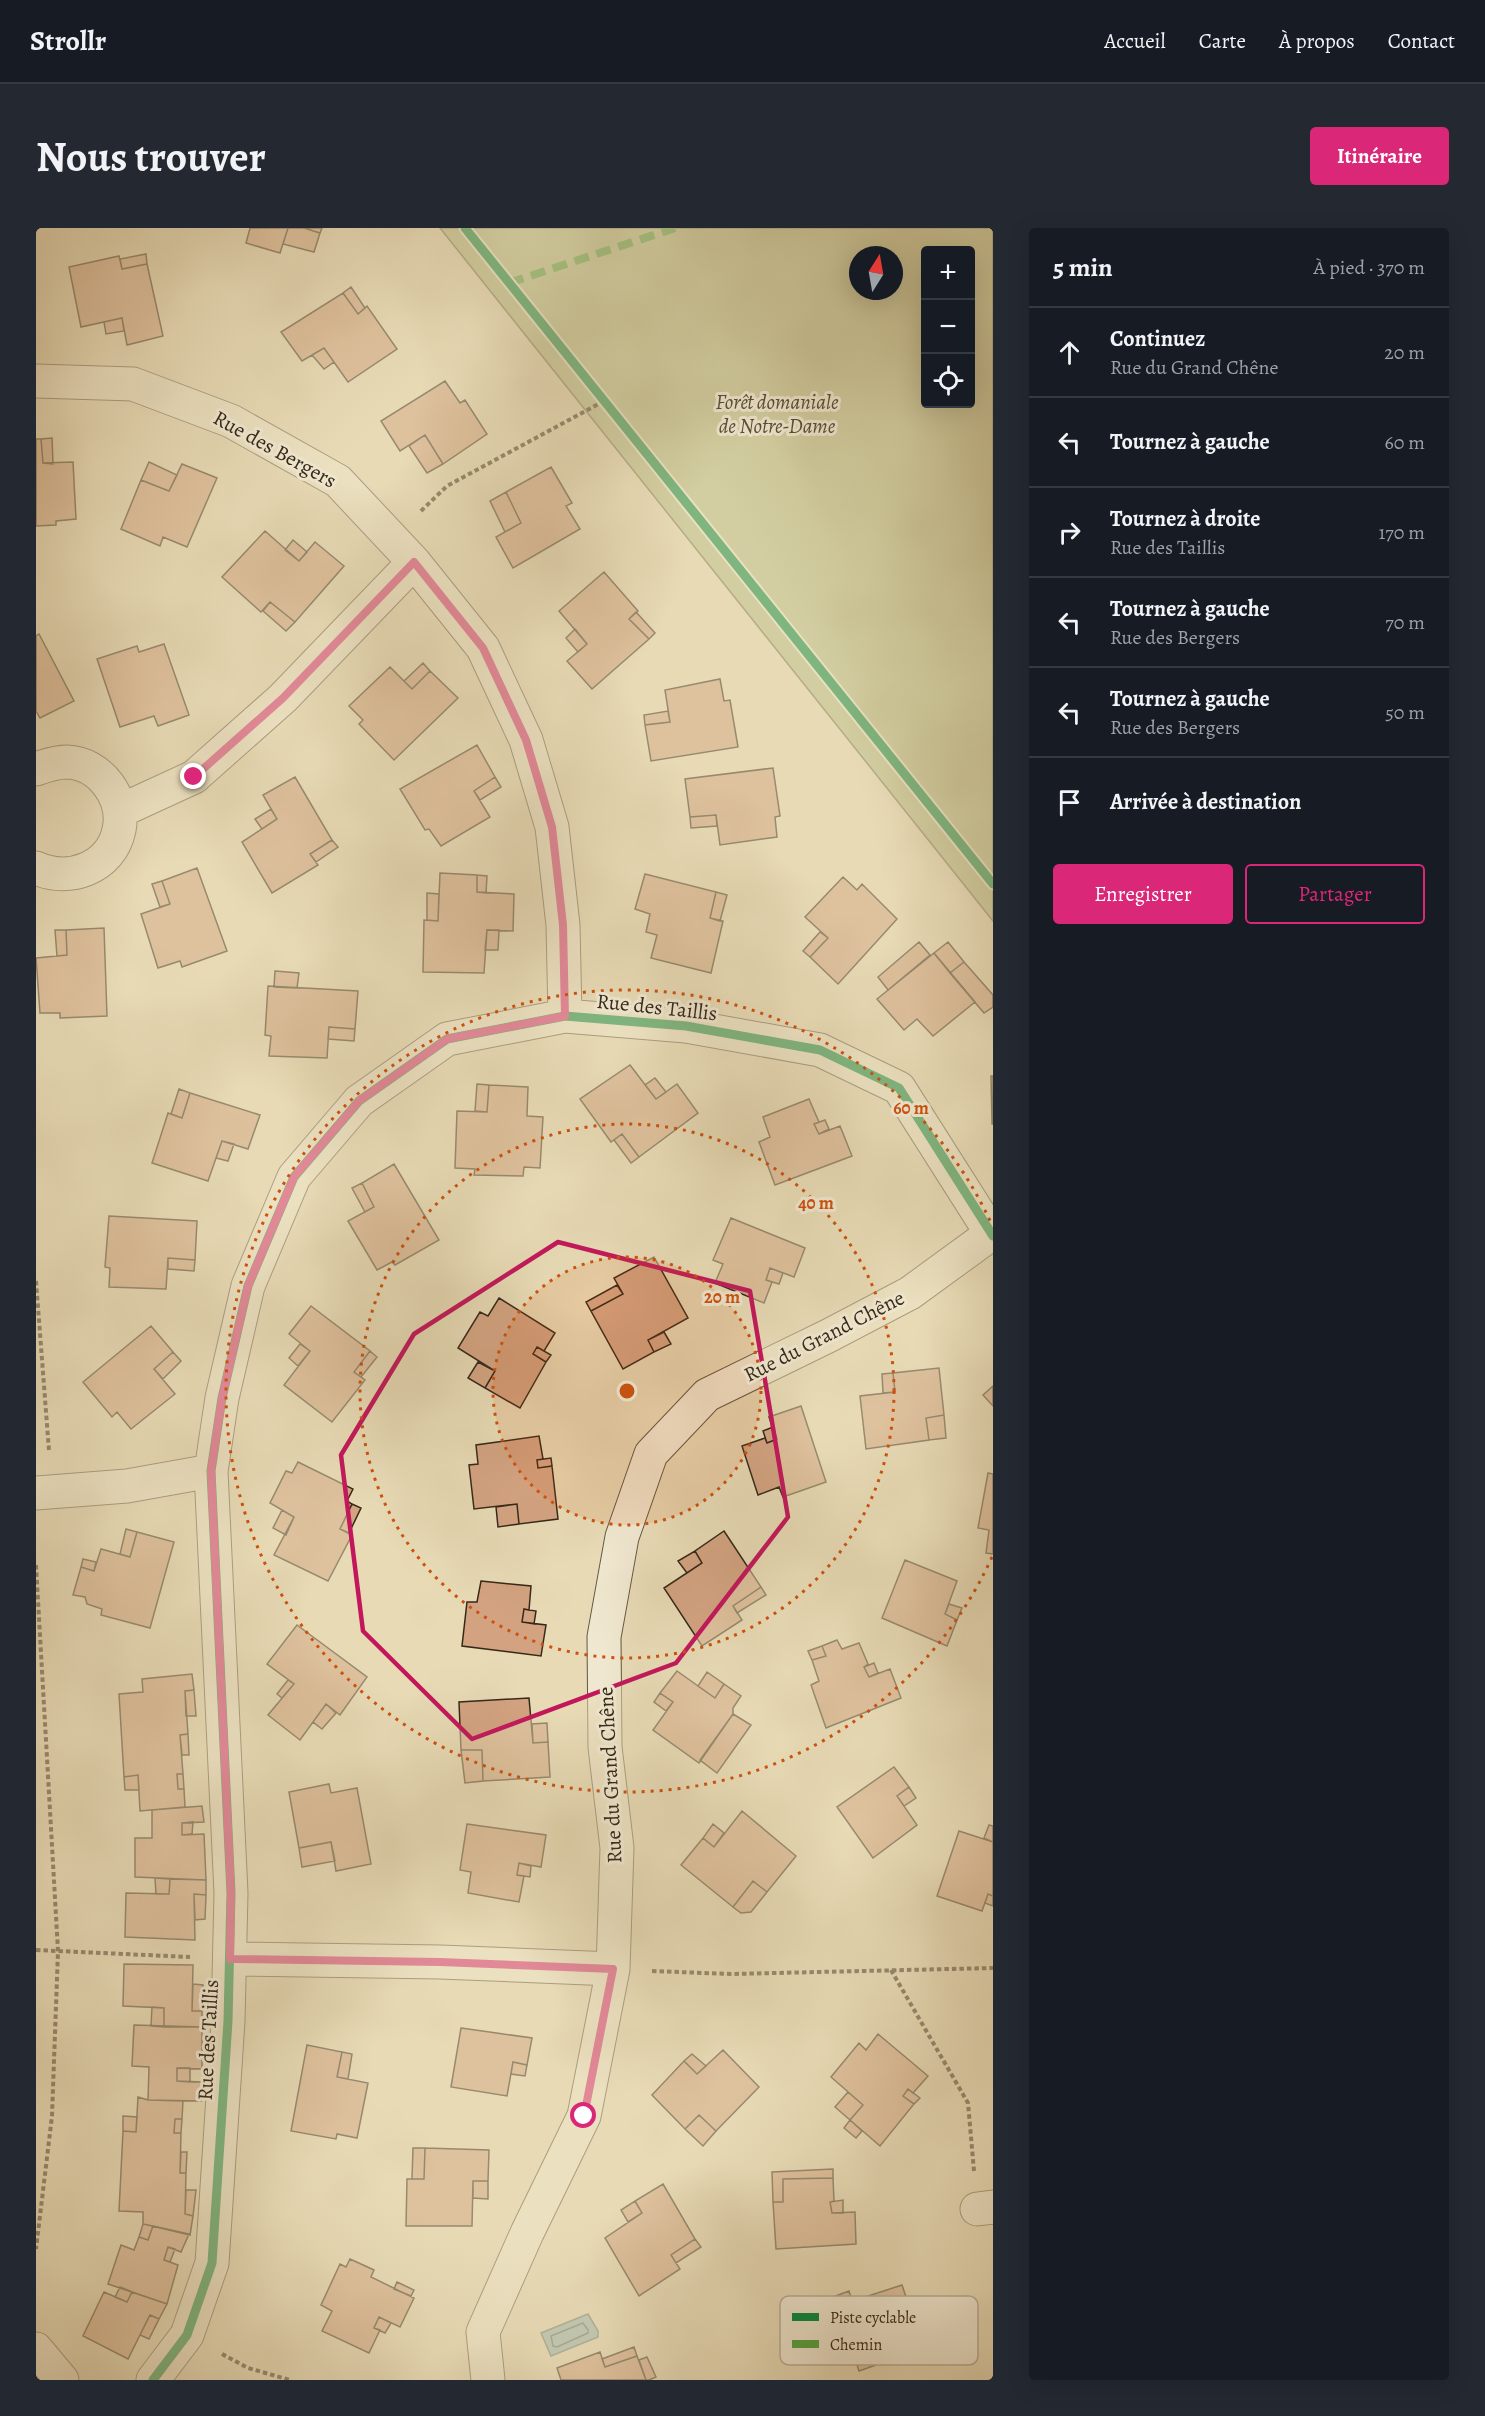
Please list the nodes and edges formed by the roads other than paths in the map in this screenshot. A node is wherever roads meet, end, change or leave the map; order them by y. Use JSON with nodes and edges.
{"nodes":[{"id":1,"x":36,"y":381,"type":"edge"},
{"id":2,"x":414,"y":562,"type":"junction"},
{"id":3,"x":36,"y":768,"type":"edge"},
{"id":4,"x":120,"y":811,"type":"junction"},
{"id":5,"x":36,"y":868,"type":"edge"},
{"id":6,"x":565,"y":1016,"type":"junction"},
{"id":7,"x":992,"y":1235,"type":"edge"},
{"id":8,"x":211,"y":1471,"type":"junction"},
{"id":9,"x":37,"y":1493,"type":"edge"},
{"id":10,"x":230,"y":1959,"type":"junction"},
{"id":11,"x":613,"y":1969,"type":"junction"},
{"id":12,"x":36,"y":2349,"type":"edge"},
{"id":13,"x":62,"y":2380,"type":"edge"},
{"id":14,"x":153,"y":2380,"type":"edge"},
{"id":15,"x":488,"y":2380,"type":"edge"}],
"edges":[{"from":1,"to":2,"type":"street","name":"Rue des Bergers"},
{"from":2,"to":4,"type":"street"},
{"from":2,"to":6,"type":"street","name":"Rue des Bergers"},
{"from":3,"to":4,"type":"street"},
{"from":4,"to":5,"type":"street"},
{"from":6,"to":7,"type":"street","name":"Rue des Taillis"},
{"from":6,"to":8,"type":"street","name":"Rue des Taillis"},
{"from":7,"to":11,"type":"street","name":"Rue du Grand Chêne"},
{"from":8,"to":9,"type":"street"},
{"from":8,"to":10,"type":"street","name":"Rue des Taillis"},
{"from":10,"to":11,"type":"street"},
{"from":10,"to":14,"type":"street","name":"Rue des Taillis"},
{"from":11,"to":15,"type":"street","name":"Rue du Grand Chêne"},
{"from":12,"to":13,"type":"street"}]}
